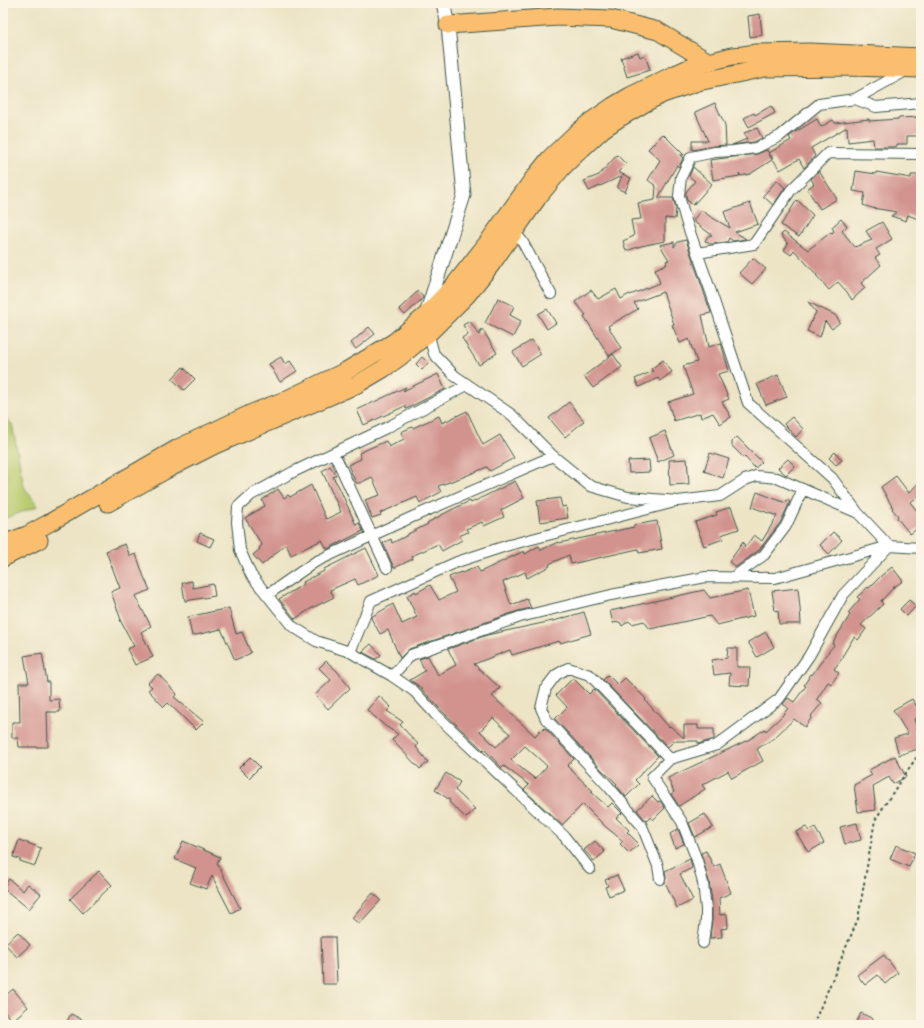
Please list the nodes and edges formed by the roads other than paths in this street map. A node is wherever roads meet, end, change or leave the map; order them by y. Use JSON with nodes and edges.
{"nodes":[{"id":1,"x":443,"y":3,"type":"edge"},
{"id":2,"x":448,"y":25,"type":"junction"},
{"id":3,"x":921,"y":57,"type":"edge"},
{"id":4,"x":708,"y":62,"type":"junction"},
{"id":5,"x":902,"y":69,"type":"junction"},
{"id":6,"x":921,"y":70,"type":"edge"},
{"id":7,"x":855,"y":99,"type":"junction"},
{"id":8,"x":921,"y":103,"type":"edge"},
{"id":9,"x":921,"y":154,"type":"edge"},
{"id":10,"x":514,"y":231,"type":"junction"},
{"id":11,"x":697,"y":253,"type":"junction"},
{"id":12,"x":552,"y":294,"type":"dead end"},
{"id":13,"x":428,"y":324,"type":"junction"},
{"id":14,"x":467,"y":385,"type":"junction"},
{"id":15,"x":334,"y":453,"type":"junction"},
{"id":16,"x":553,"y":456,"type":"junction"},
{"id":17,"x":803,"y":489,"type":"junction"},
{"id":18,"x":678,"y":501,"type":"junction"},
{"id":19,"x":858,"y":513,"type":"junction"},
{"id":20,"x":372,"y":536,"type":"junction"},
{"id":21,"x":3,"y":544,"type":"edge"},
{"id":22,"x":888,"y":546,"type":"junction"},
{"id":23,"x":921,"y":548,"type":"edge"},
{"id":24,"x":3,"y":558,"type":"edge"},
{"id":25,"x":387,"y":568,"type":"dead end"},
{"id":26,"x":732,"y":578,"type":"junction"},
{"id":27,"x":267,"y":595,"type":"junction"},
{"id":28,"x":350,"y":652,"type":"junction"},
{"id":29,"x":392,"y":676,"type":"junction"},
{"id":30,"x":670,"y":759,"type":"junction"},
{"id":31,"x":590,"y":869,"type":"dead end"},
{"id":32,"x":660,"y":879,"type":"dead end"},
{"id":33,"x":703,"y":943,"type":"dead end"}],
"edges":[{"from":1,"to":2,"type":"street"},
{"from":2,"to":4,"type":"highway"},
{"from":2,"to":13,"type":"street"},
{"from":3,"to":4,"type":"highway"},
{"from":4,"to":13,"type":"highway"},
{"from":5,"to":6,"type":"highway"},
{"from":5,"to":7,"type":"street"},
{"from":5,"to":10,"type":"highway"},
{"from":7,"to":8,"type":"street"},
{"from":7,"to":11,"type":"street"},
{"from":9,"to":11,"type":"street"},
{"from":10,"to":12,"type":"street"},
{"from":10,"to":13,"type":"highway"},
{"from":11,"to":19,"type":"street"},
{"from":13,"to":14,"type":"street"},
{"from":13,"to":21,"type":"highway"},
{"from":13,"to":24,"type":"highway"},
{"from":14,"to":15,"type":"street"},
{"from":14,"to":16,"type":"street"},
{"from":15,"to":20,"type":"street"},
{"from":15,"to":27,"type":"street"},
{"from":16,"to":18,"type":"street"},
{"from":16,"to":20,"type":"street"},
{"from":17,"to":18,"type":"street"},
{"from":17,"to":19,"type":"street"},
{"from":17,"to":26,"type":"street"},
{"from":18,"to":28,"type":"street"},
{"from":19,"to":22,"type":"street"},
{"from":20,"to":25,"type":"street"},
{"from":20,"to":27,"type":"street"},
{"from":22,"to":23,"type":"street"},
{"from":22,"to":26,"type":"street"},
{"from":22,"to":30,"type":"street"},
{"from":26,"to":29,"type":"street"},
{"from":27,"to":28,"type":"street"},
{"from":28,"to":29,"type":"street"},
{"from":29,"to":31,"type":"street"},
{"from":30,"to":32,"type":"street"},
{"from":30,"to":33,"type":"street"}]}
